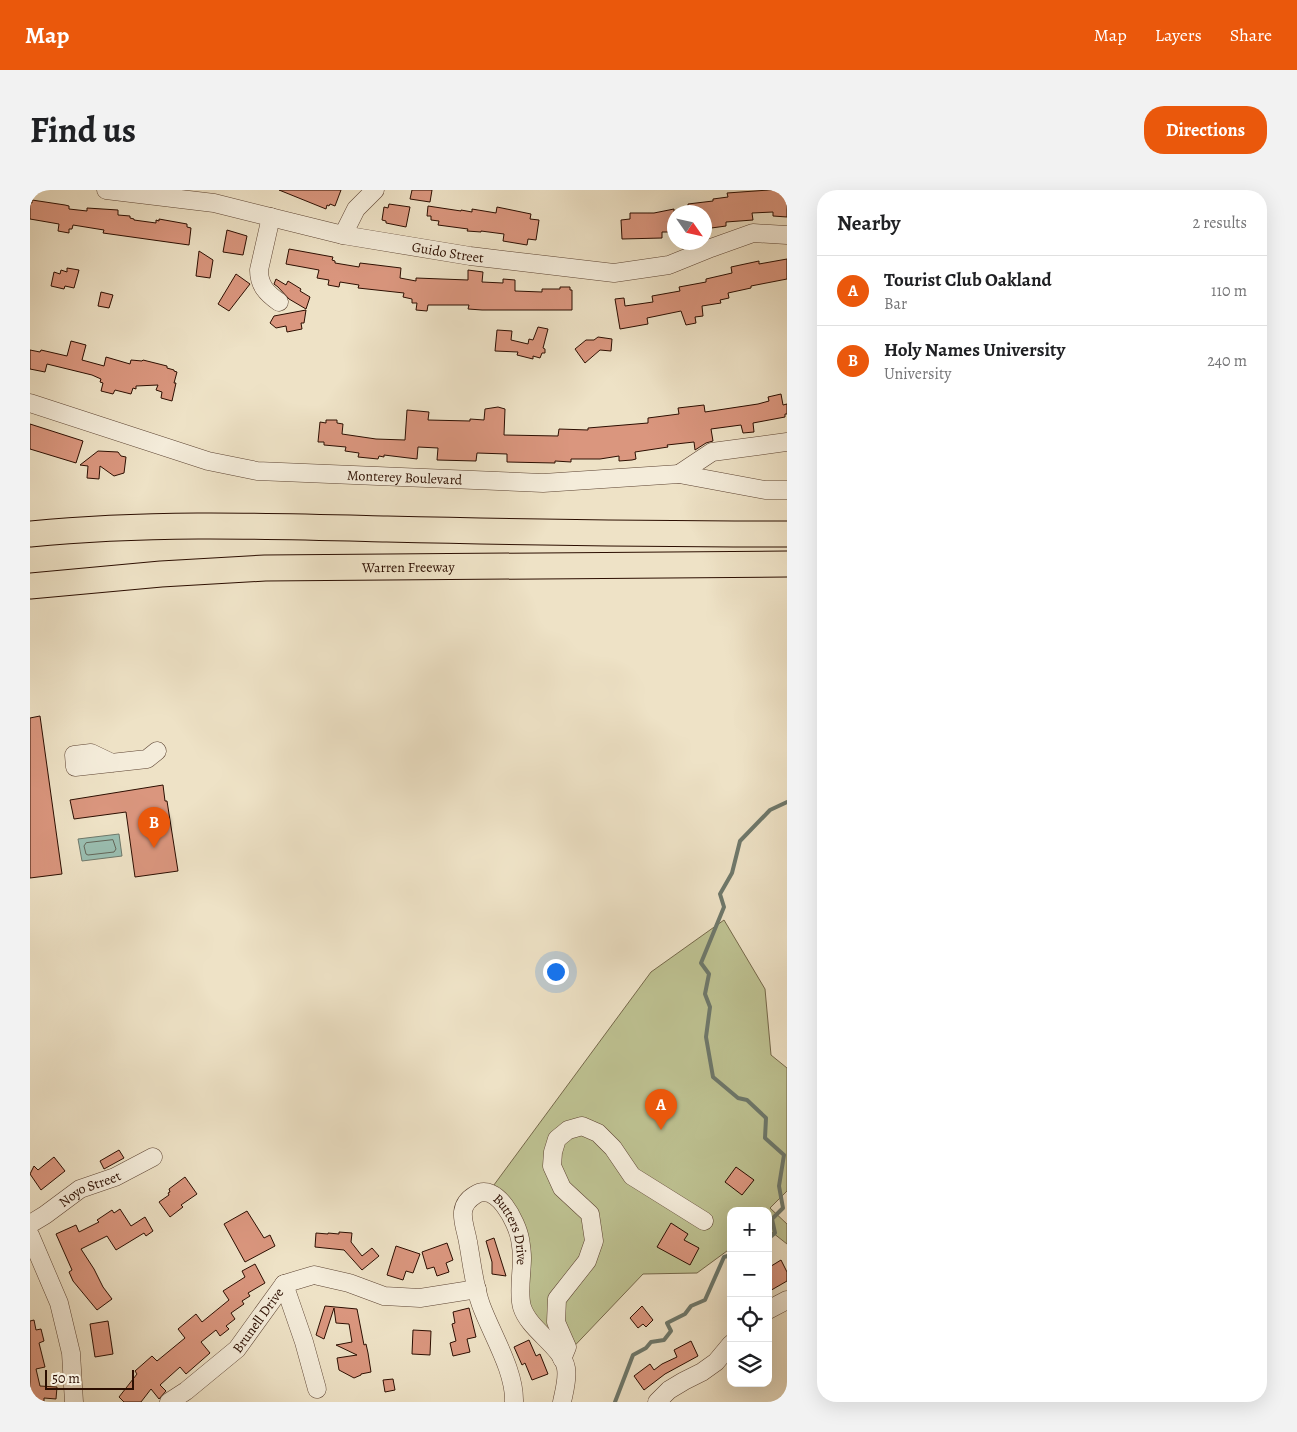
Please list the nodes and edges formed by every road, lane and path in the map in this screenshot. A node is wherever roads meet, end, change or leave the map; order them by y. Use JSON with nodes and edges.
{"nodes":[{"id":1,"x":106,"y":190,"type":"edge"},
{"id":2,"x":375,"y":190,"type":"edge"},
{"id":3,"x":271,"y":217,"type":"junction"},
{"id":4,"x":343,"y":234,"type":"junction"},
{"id":5,"x":787,"y":235,"type":"edge"},
{"id":6,"x":279,"y":302,"type":"dead end"},
{"id":7,"x":30,"y":403,"type":"edge"},
{"id":8,"x":787,"y":442,"type":"edge"},
{"id":9,"x":679,"y":474,"type":"junction"},
{"id":10,"x":787,"y":490,"type":"edge"},
{"id":11,"x":30,"y":534,"type":"edge"},
{"id":12,"x":787,"y":534,"type":"edge"},
{"id":13,"x":787,"y":564,"type":"edge"},
{"id":14,"x":30,"y":586,"type":"edge"},
{"id":15,"x":157,"y":751,"type":"dead end"},
{"id":16,"x":112,"y":763,"type":"dead end"},
{"id":17,"x":153,"y":1157,"type":"dead end"},
{"id":18,"x":704,"y":1221,"type":"dead end"},
{"id":19,"x":30,"y":1224,"type":"edge"},
{"id":20,"x":30,"y":1235,"type":"edge"},
{"id":21,"x":284,"y":1284,"type":"junction"},
{"id":22,"x":477,"y":1289,"type":"junction"},
{"id":23,"x":787,"y":1300,"type":"edge"},
{"id":24,"x":772,"y":1308,"type":"edge"},
{"id":25,"x":727,"y":1349,"type":"edge"},
{"id":26,"x":562,"y":1359,"type":"junction"},
{"id":27,"x":317,"y":1389,"type":"dead end"},
{"id":28,"x":74,"y":1402,"type":"edge"},
{"id":29,"x":169,"y":1402,"type":"edge"},
{"id":30,"x":514,"y":1402,"type":"edge"},
{"id":31,"x":562,"y":1402,"type":"edge"},
{"id":32,"x":657,"y":1402,"type":"edge"}],
"edges":[{"from":1,"to":3,"type":"street","name":"Guido Street"},
{"from":2,"to":4,"type":"street"},
{"from":3,"to":4,"type":"street","name":"Guido Street"},
{"from":3,"to":6,"type":"street"},
{"from":4,"to":5,"type":"street","name":"Guido Street"},
{"from":7,"to":9,"type":"street","name":"Monterey Boulevard"},
{"from":8,"to":9,"type":"street"},
{"from":9,"to":10,"type":"street","name":"Monterey Boulevard"},
{"from":11,"to":12,"type":"highway"},
{"from":13,"to":14,"type":"highway","name":"Warren Freeway"},
{"from":15,"to":16,"type":"street"},
{"from":17,"to":19,"type":"street","name":"Noyo Street"},
{"from":18,"to":26,"type":"street"},
{"from":20,"to":28,"type":"street"},
{"from":21,"to":22,"type":"street","name":"Brunell Drive"},
{"from":21,"to":27,"type":"street"},
{"from":21,"to":29,"type":"street","name":"Brunell Drive"},
{"from":22,"to":26,"type":"street","name":"Butters Drive"},
{"from":22,"to":30,"type":"street","name":"Butters Drive"},
{"from":23,"to":24,"type":"street"},
{"from":25,"to":32,"type":"street"},
{"from":26,"to":31,"type":"street"}]}
